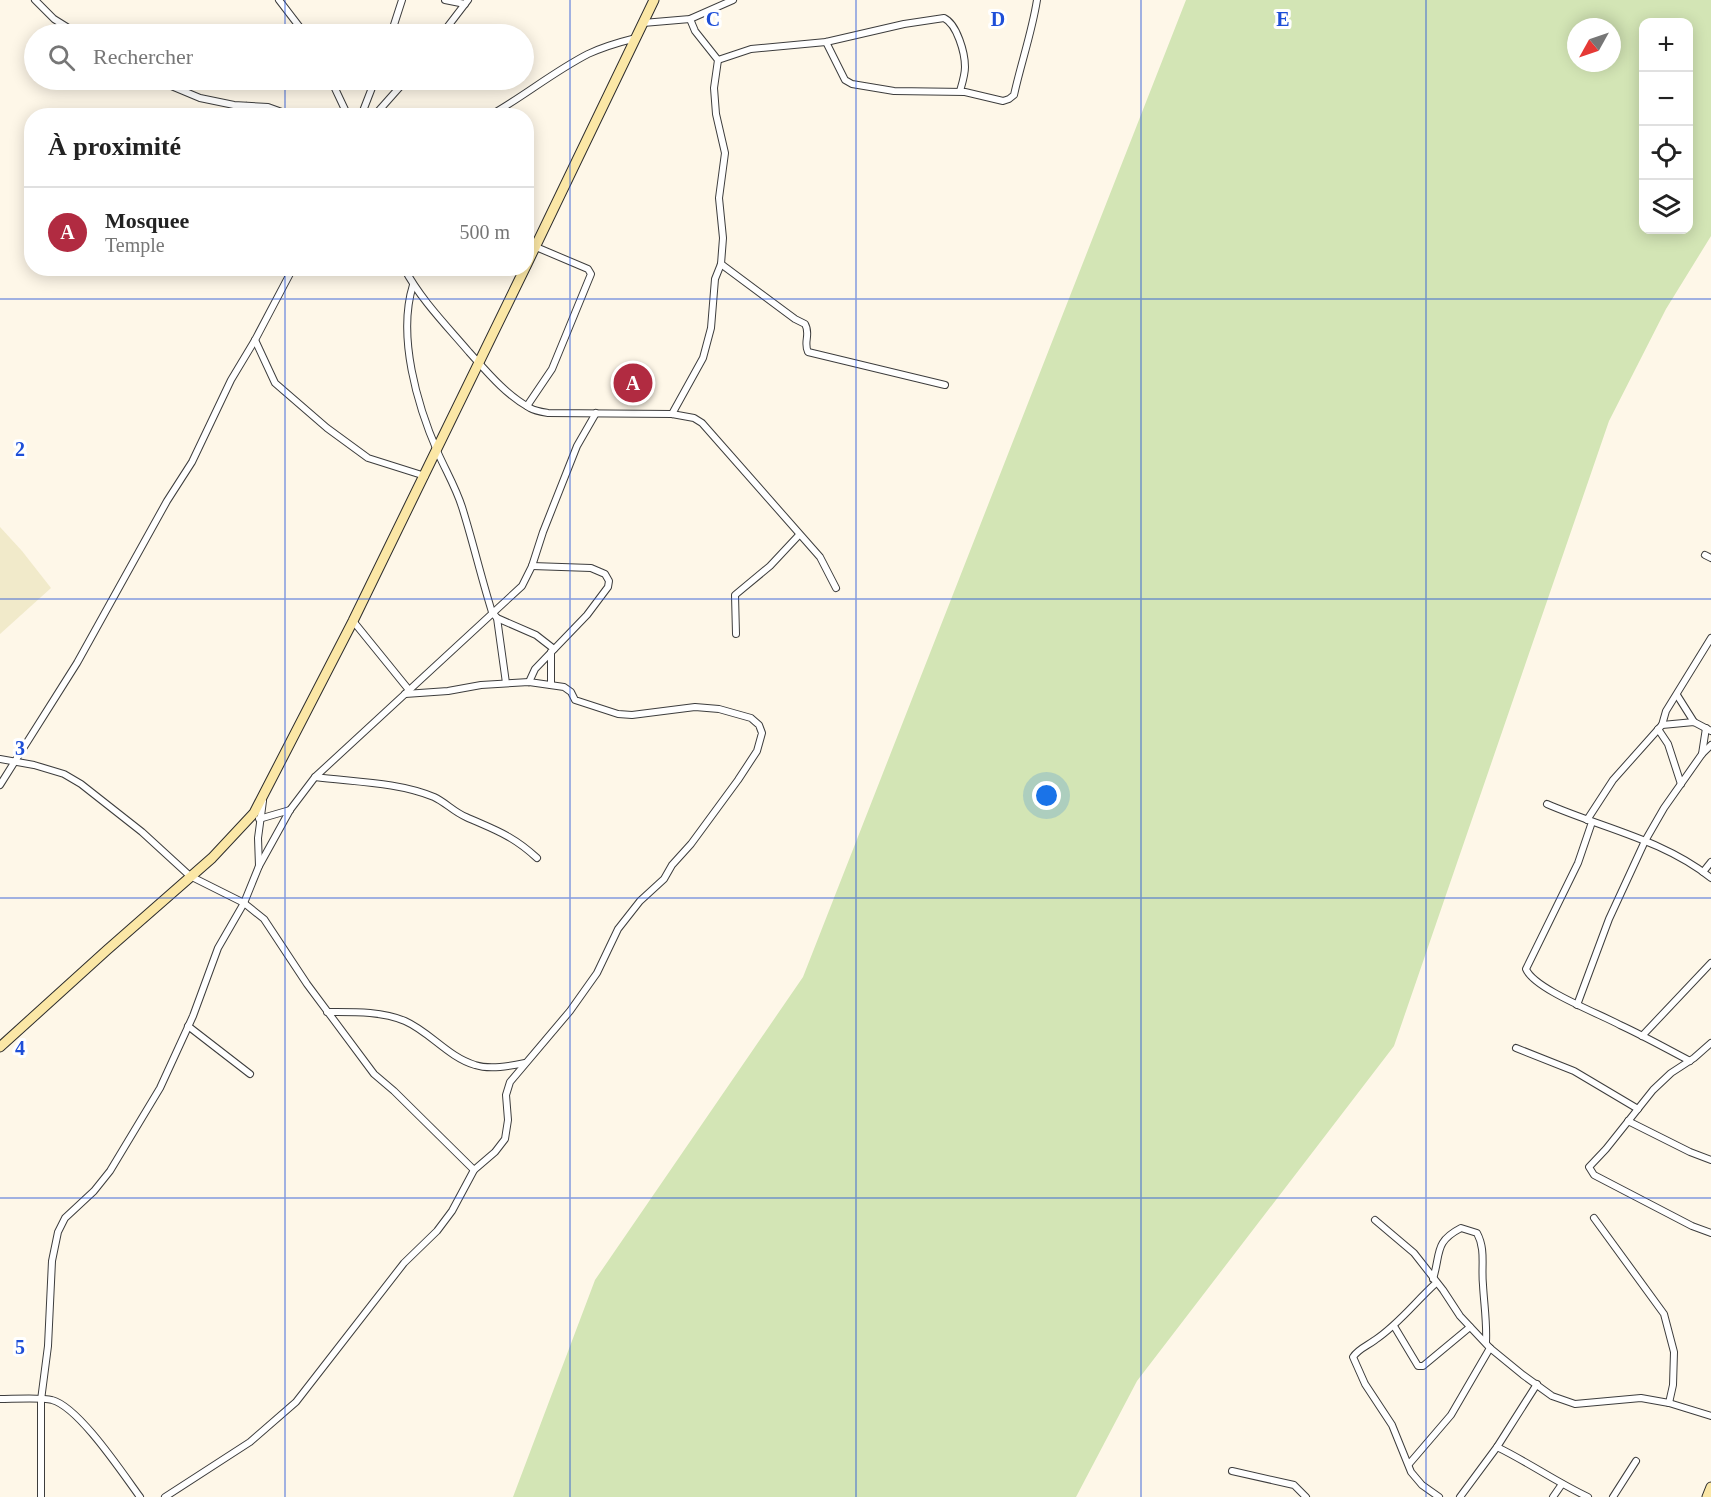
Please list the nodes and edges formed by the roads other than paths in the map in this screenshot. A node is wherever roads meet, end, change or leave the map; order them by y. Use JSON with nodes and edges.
{"nodes":[{"id":1,"x":35,"y":0,"type":"edge"},
{"id":2,"x":279,"y":0,"type":"edge"},
{"id":3,"x":402,"y":0,"type":"edge"},
{"id":4,"x":445,"y":0,"type":"edge"},
{"id":5,"x":654,"y":0,"type":"edge"},
{"id":6,"x":733,"y":0,"type":"edge"},
{"id":7,"x":1037,"y":0,"type":"edge"},
{"id":8,"x":466,"y":2,"type":"edge"},
{"id":9,"x":690,"y":19,"type":"junction"},
{"id":10,"x":643,"y":23,"type":"junction"},
{"id":11,"x":61,"y":24,"type":"edge"},
{"id":12,"x":297,"y":24,"type":"edge"},
{"id":13,"x":394,"y":24,"type":"edge"},
{"id":14,"x":450,"y":24,"type":"edge"},
{"id":15,"x":637,"y":38,"type":"junction"},
{"id":16,"x":826,"y":42,"type":"junction"},
{"id":17,"x":718,"y":60,"type":"junction"},
{"id":18,"x":534,"y":88,"type":"edge"},
{"id":19,"x":181,"y":90,"type":"edge"},
{"id":20,"x":336,"y":90,"type":"edge"},
{"id":21,"x":371,"y":90,"type":"edge"},
{"id":22,"x":397,"y":90,"type":"edge"},
{"id":23,"x":532,"y":90,"type":"edge"},
{"id":24,"x":960,"y":91,"type":"junction"},
{"id":25,"x":247,"y":106,"type":"junction"},
{"id":26,"x":243,"y":108,"type":"edge"},
{"id":27,"x":270,"y":108,"type":"edge"},
{"id":28,"x":344,"y":108,"type":"edge"},
{"id":29,"x":364,"y":108,"type":"edge"},
{"id":30,"x":381,"y":108,"type":"edge"},
{"id":31,"x":504,"y":108,"type":"edge"},
{"id":32,"x":536,"y":246,"type":"junction"},
{"id":33,"x":534,"y":250,"type":"edge"},
{"id":34,"x":721,"y":264,"type":"junction"},
{"id":35,"x":289,"y":276,"type":"edge"},
{"id":36,"x":408,"y":276,"type":"edge"},
{"id":37,"x":522,"y":276,"type":"edge"},
{"id":38,"x":412,"y":285,"type":"junction"},
{"id":39,"x":255,"y":340,"type":"junction"},
{"id":40,"x":480,"y":363,"type":"junction"},
{"id":41,"x":945,"y":385,"type":"dead end"},
{"id":42,"x":526,"y":406,"type":"junction"},
{"id":43,"x":596,"y":413,"type":"junction"},
{"id":44,"x":672,"y":414,"type":"junction"},
{"id":45,"x":437,"y":451,"type":"junction"},
{"id":46,"x":425,"y":476,"type":"junction"},
{"id":47,"x":799,"y":535,"type":"junction"},
{"id":48,"x":532,"y":566,"type":"junction"},
{"id":49,"x":836,"y":588,"type":"dead end"},
{"id":50,"x":495,"y":615,"type":"junction"},
{"id":51,"x":353,"y":621,"type":"junction"},
{"id":52,"x":736,"y":634,"type":"dead end"},
{"id":53,"x":1711,"y":639,"type":"edge"},
{"id":54,"x":553,"y":650,"type":"junction"},
{"id":55,"x":529,"y":682,"type":"junction"},
{"id":56,"x":506,"y":683,"type":"junction"},
{"id":57,"x":551,"y":685,"type":"junction"},
{"id":58,"x":407,"y":692,"type":"junction"},
{"id":59,"x":1677,"y":695,"type":"junction"},
{"id":60,"x":1694,"y":722,"type":"junction"},
{"id":61,"x":1660,"y":727,"type":"junction"},
{"id":62,"x":1708,"y":729,"type":"edge"},
{"id":63,"x":1711,"y":745,"type":"edge"},
{"id":64,"x":1702,"y":754,"type":"junction"},
{"id":65,"x":0,"y":759,"type":"edge"},
{"id":66,"x":16,"y":762,"type":"junction"},
{"id":67,"x":315,"y":777,"type":"junction"},
{"id":68,"x":1681,"y":784,"type":"junction"},
{"id":69,"x":0,"y":785,"type":"edge"},
{"id":70,"x":264,"y":795,"type":"junction"},
{"id":71,"x":1547,"y":804,"type":"dead end"},
{"id":72,"x":290,"y":810,"type":"junction"},
{"id":73,"x":259,"y":819,"type":"junction"},
{"id":74,"x":1589,"y":821,"type":"junction"},
{"id":75,"x":1645,"y":841,"type":"junction"},
{"id":76,"x":537,"y":858,"type":"dead end"},
{"id":77,"x":1711,"y":862,"type":"edge"},
{"id":78,"x":260,"y":866,"type":"junction"},
{"id":79,"x":1703,"y":872,"type":"junction"},
{"id":80,"x":190,"y":876,"type":"junction"},
{"id":81,"x":1711,"y":878,"type":"edge"},
{"id":82,"x":244,"y":903,"type":"junction"},
{"id":83,"x":1711,"y":963,"type":"edge"},
{"id":84,"x":1577,"y":1005,"type":"junction"},
{"id":85,"x":327,"y":1012,"type":"junction"},
{"id":86,"x":188,"y":1026,"type":"junction"},
{"id":87,"x":1642,"y":1035,"type":"junction"},
{"id":88,"x":1711,"y":1043,"type":"edge"},
{"id":89,"x":0,"y":1047,"type":"edge"},
{"id":90,"x":1516,"y":1048,"type":"dead end"},
{"id":91,"x":1690,"y":1061,"type":"junction"},
{"id":92,"x":525,"y":1063,"type":"junction"},
{"id":93,"x":250,"y":1074,"type":"dead end"},
{"id":94,"x":1638,"y":1109,"type":"junction"},
{"id":95,"x":1628,"y":1121,"type":"junction"},
{"id":96,"x":1711,"y":1160,"type":"edge"},
{"id":97,"x":474,"y":1170,"type":"junction"},
{"id":98,"x":1594,"y":1218,"type":"dead end"},
{"id":99,"x":1375,"y":1220,"type":"dead end"},
{"id":100,"x":1711,"y":1233,"type":"edge"},
{"id":101,"x":1435,"y":1281,"type":"junction"},
{"id":102,"x":1394,"y":1326,"type":"junction"},
{"id":103,"x":1470,"y":1327,"type":"junction"},
{"id":104,"x":1486,"y":1342,"type":"junction"},
{"id":105,"x":1490,"y":1348,"type":"junction"},
{"id":106,"x":1537,"y":1384,"type":"junction"},
{"id":107,"x":0,"y":1399,"type":"edge"},
{"id":108,"x":41,"y":1400,"type":"junction"},
{"id":109,"x":1669,"y":1403,"type":"junction"},
{"id":110,"x":1711,"y":1416,"type":"edge"},
{"id":111,"x":1497,"y":1447,"type":"junction"},
{"id":112,"x":1635,"y":1461,"type":"dead end"},
{"id":113,"x":1409,"y":1464,"type":"junction"},
{"id":114,"x":1232,"y":1471,"type":"dead end"},
{"id":115,"x":1562,"y":1484,"type":"junction"},
{"id":116,"x":1711,"y":1487,"type":"edge"},
{"id":117,"x":41,"y":1497,"type":"edge"},
{"id":118,"x":140,"y":1497,"type":"edge"},
{"id":119,"x":165,"y":1497,"type":"edge"},
{"id":120,"x":1306,"y":1497,"type":"edge"},
{"id":121,"x":1439,"y":1497,"type":"edge"},
{"id":122,"x":1460,"y":1497,"type":"edge"},
{"id":123,"x":1553,"y":1497,"type":"edge"},
{"id":124,"x":1588,"y":1497,"type":"edge"},
{"id":125,"x":1613,"y":1497,"type":"edge"},
{"id":126,"x":1707,"y":1497,"type":"edge"}],
"edges":[{"from":1,"to":11,"type":"street"},
{"from":2,"to":12,"type":"street"},
{"from":3,"to":13,"type":"street"},
{"from":4,"to":8,"type":"street"},
{"from":5,"to":10,"type":"street"},
{"from":6,"to":9,"type":"street"},
{"from":7,"to":24,"type":"street"},
{"from":8,"to":14,"type":"street"},
{"from":9,"to":10,"type":"street"},
{"from":9,"to":17,"type":"street"},
{"from":10,"to":15,"type":"street"},
{"from":15,"to":18,"type":"street"},
{"from":15,"to":32,"type":"street"},
{"from":16,"to":17,"type":"street"},
{"from":16,"to":24,"type":"street"},
{"from":16,"to":24,"type":"street"},
{"from":17,"to":34,"type":"street"},
{"from":19,"to":25,"type":"street"},
{"from":20,"to":28,"type":"street"},
{"from":21,"to":29,"type":"street"},
{"from":22,"to":30,"type":"street"},
{"from":23,"to":31,"type":"street"},
{"from":25,"to":26,"type":"street"},
{"from":25,"to":27,"type":"street"},
{"from":32,"to":33,"type":"street"},
{"from":32,"to":42,"type":"street"},
{"from":34,"to":41,"type":"street"},
{"from":34,"to":44,"type":"street"},
{"from":35,"to":39,"type":"street"},
{"from":36,"to":38,"type":"street"},
{"from":37,"to":40,"type":"street"},
{"from":38,"to":40,"type":"street"},
{"from":38,"to":45,"type":"street"},
{"from":39,"to":46,"type":"street"},
{"from":39,"to":66,"type":"street"},
{"from":40,"to":42,"type":"street"},
{"from":40,"to":45,"type":"street"},
{"from":42,"to":43,"type":"street"},
{"from":43,"to":44,"type":"street"},
{"from":43,"to":48,"type":"street"},
{"from":44,"to":47,"type":"street"},
{"from":45,"to":46,"type":"street"},
{"from":45,"to":50,"type":"street"},
{"from":46,"to":51,"type":"street"},
{"from":47,"to":49,"type":"street"},
{"from":47,"to":52,"type":"street"},
{"from":48,"to":50,"type":"street"},
{"from":48,"to":54,"type":"street"},
{"from":50,"to":54,"type":"street"},
{"from":50,"to":56,"type":"street"},
{"from":50,"to":58,"type":"street"},
{"from":51,"to":58,"type":"street"},
{"from":51,"to":70,"type":"street"},
{"from":53,"to":59,"type":"street"},
{"from":54,"to":55,"type":"street"},
{"from":54,"to":57,"type":"street"},
{"from":55,"to":56,"type":"street"},
{"from":55,"to":57,"type":"street"},
{"from":56,"to":58,"type":"street"},
{"from":57,"to":92,"type":"street"},
{"from":58,"to":67,"type":"street"},
{"from":59,"to":60,"type":"street"},
{"from":59,"to":61,"type":"street"},
{"from":60,"to":61,"type":"street"},
{"from":60,"to":62,"type":"street"},
{"from":61,"to":68,"type":"street"},
{"from":61,"to":74,"type":"street"},
{"from":62,"to":64,"type":"street"},
{"from":63,"to":64,"type":"street"},
{"from":64,"to":68,"type":"street"},
{"from":65,"to":66,"type":"street"},
{"from":66,"to":69,"type":"street"},
{"from":66,"to":80,"type":"street"},
{"from":67,"to":72,"type":"street"},
{"from":67,"to":76,"type":"street"},
{"from":68,"to":75,"type":"street"},
{"from":70,"to":73,"type":"street"},
{"from":70,"to":80,"type":"street"},
{"from":71,"to":74,"type":"street"},
{"from":72,"to":73,"type":"street"},
{"from":72,"to":78,"type":"street"},
{"from":73,"to":78,"type":"street"},
{"from":74,"to":75,"type":"street"},
{"from":74,"to":84,"type":"street"},
{"from":75,"to":79,"type":"street"},
{"from":75,"to":84,"type":"street"},
{"from":77,"to":79,"type":"street"},
{"from":78,"to":82,"type":"street"},
{"from":79,"to":81,"type":"street"},
{"from":80,"to":82,"type":"street"},
{"from":80,"to":89,"type":"street"},
{"from":82,"to":85,"type":"street"},
{"from":82,"to":86,"type":"street"},
{"from":83,"to":87,"type":"street"},
{"from":84,"to":87,"type":"street"},
{"from":85,"to":92,"type":"street"},
{"from":85,"to":97,"type":"street"},
{"from":86,"to":93,"type":"street"},
{"from":86,"to":108,"type":"street"},
{"from":87,"to":91,"type":"street"},
{"from":88,"to":91,"type":"street"},
{"from":90,"to":94,"type":"street"},
{"from":91,"to":94,"type":"street"},
{"from":92,"to":97,"type":"street"},
{"from":94,"to":95,"type":"street"},
{"from":95,"to":96,"type":"street"},
{"from":95,"to":100,"type":"street"},
{"from":97,"to":119,"type":"street"},
{"from":98,"to":109,"type":"street"},
{"from":99,"to":101,"type":"street"},
{"from":101,"to":102,"type":"street"},
{"from":101,"to":103,"type":"street"},
{"from":101,"to":104,"type":"street"},
{"from":102,"to":103,"type":"street"},
{"from":102,"to":113,"type":"street"},
{"from":103,"to":104,"type":"street"},
{"from":104,"to":105,"type":"street"},
{"from":105,"to":106,"type":"street"},
{"from":105,"to":113,"type":"street"},
{"from":106,"to":109,"type":"street"},
{"from":106,"to":111,"type":"street"},
{"from":107,"to":108,"type":"street"},
{"from":108,"to":117,"type":"street"},
{"from":108,"to":118,"type":"street"},
{"from":109,"to":110,"type":"street"},
{"from":111,"to":115,"type":"street"},
{"from":111,"to":122,"type":"street"},
{"from":112,"to":125,"type":"street"},
{"from":113,"to":121,"type":"street"},
{"from":114,"to":120,"type":"street"},
{"from":115,"to":123,"type":"street"},
{"from":115,"to":124,"type":"street"},
{"from":116,"to":126,"type":"street"}]}
